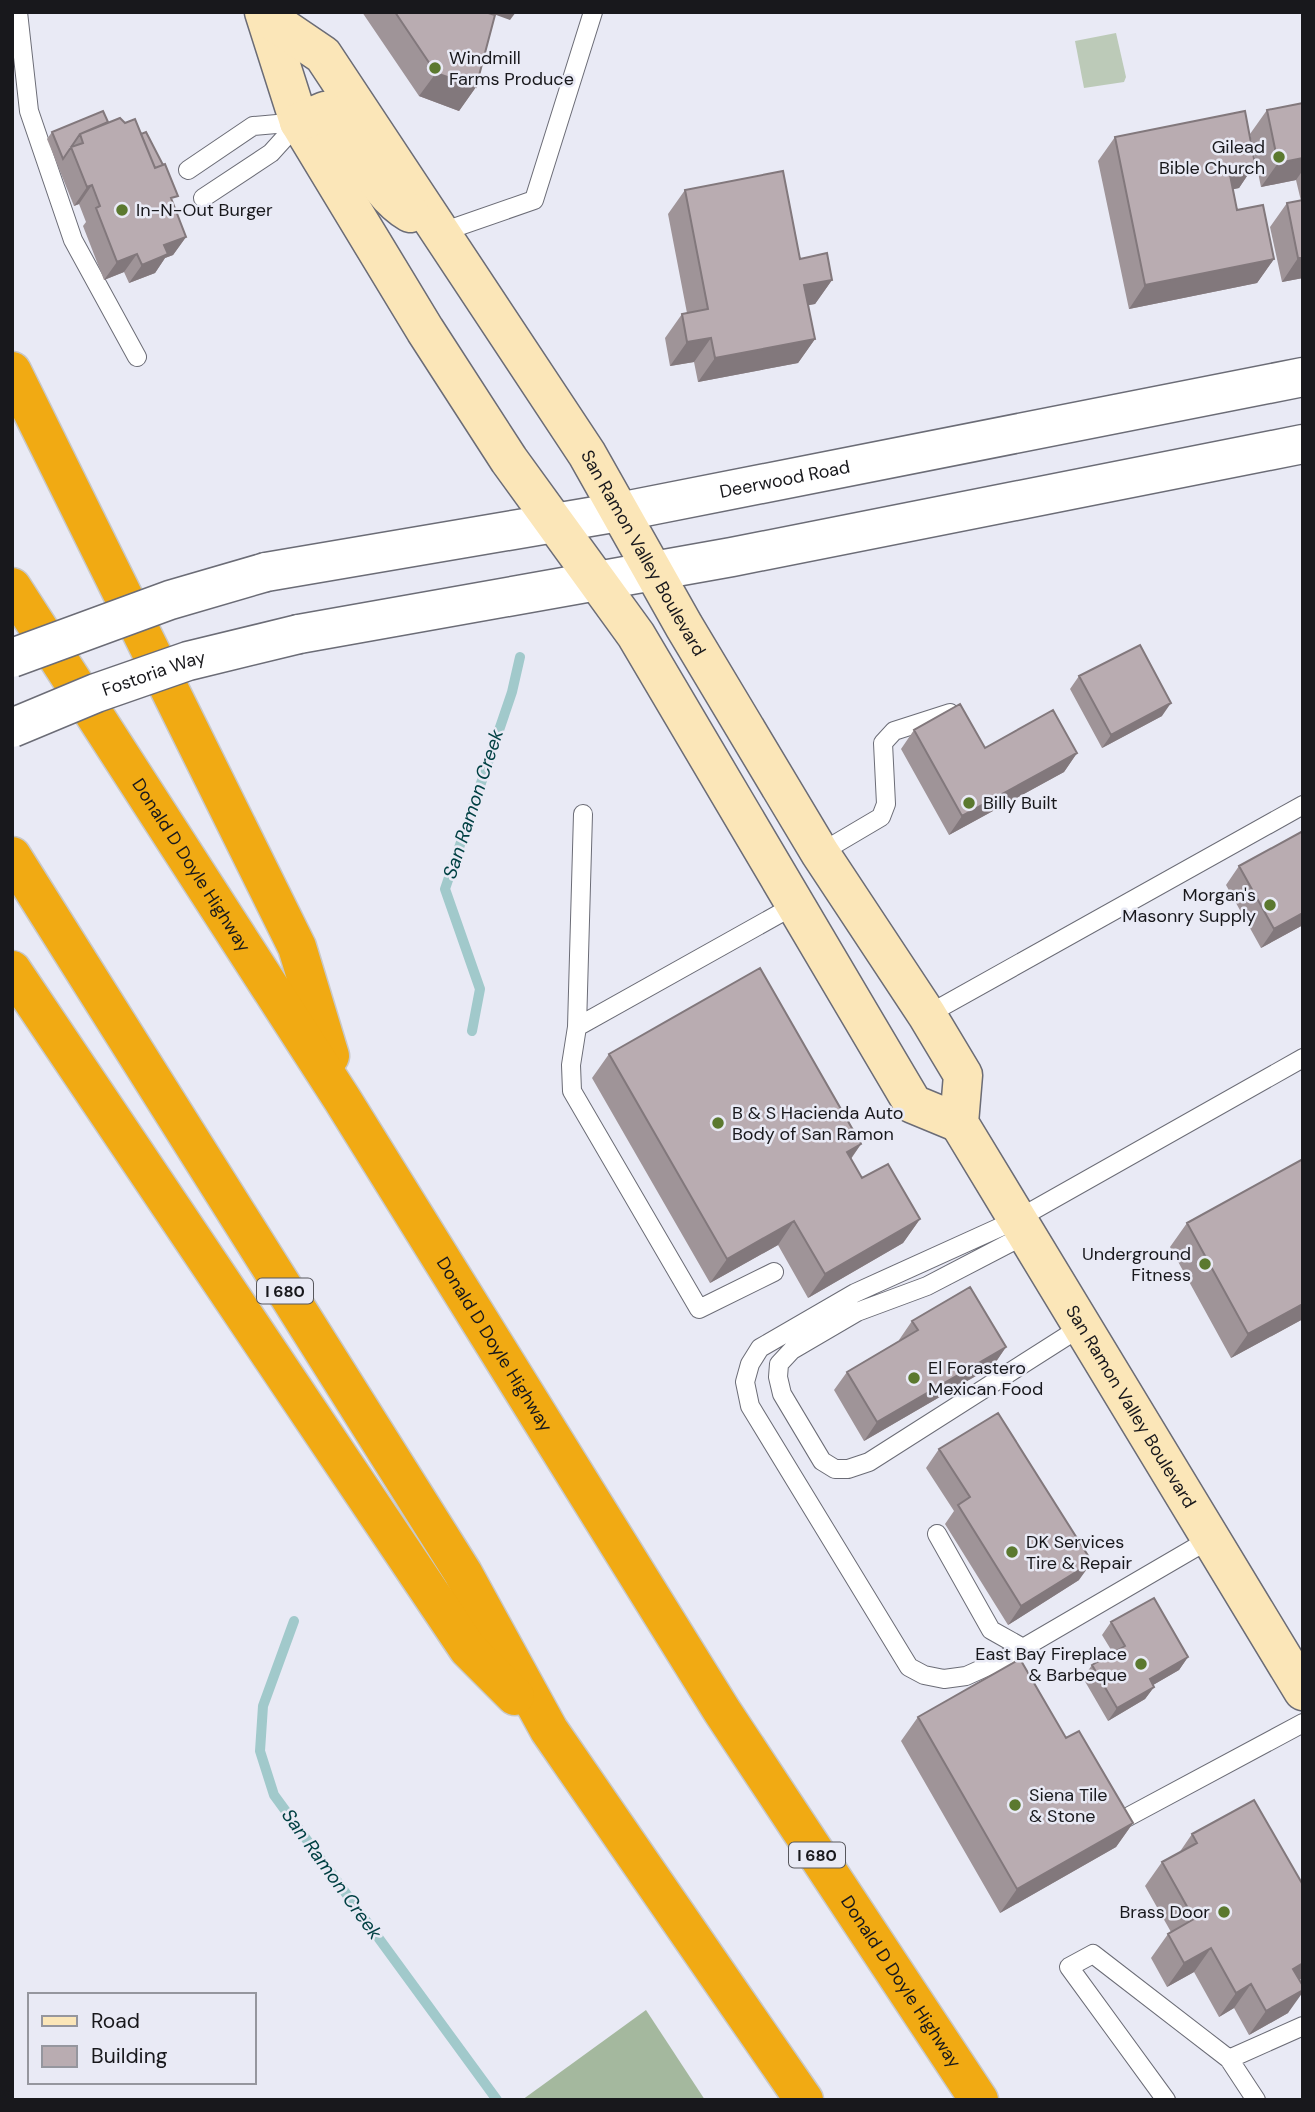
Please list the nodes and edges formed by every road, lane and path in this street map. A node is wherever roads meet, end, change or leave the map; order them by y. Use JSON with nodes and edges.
{"nodes":[{"id":1,"x":18,"y":12,"type":"edge"},
{"id":2,"x":593,"y":12,"type":"edge"},
{"id":3,"x":265,"y":15,"type":"edge"},
{"id":4,"x":299,"y":122,"type":"junction"},
{"id":5,"x":188,"y":170,"type":"dead end"},
{"id":6,"x":203,"y":198,"type":"dead end"},
{"id":7,"x":442,"y":232,"type":"junction"},
{"id":8,"x":137,"y":357,"type":"dead end"},
{"id":9,"x":12,"y":371,"type":"edge"},
{"id":10,"x":1303,"y":377,"type":"edge"},
{"id":11,"x":1303,"y":444,"type":"edge"},
{"id":12,"x":619,"y":512,"type":"junction"},
{"id":13,"x":555,"y":523,"type":"junction"},
{"id":14,"x":652,"y":571,"type":"junction"},
{"id":15,"x":598,"y":581,"type":"junction"},
{"id":16,"x":12,"y":587,"type":"edge"},
{"id":17,"x":12,"y":658,"type":"edge"},
{"id":18,"x":950,"y":712,"type":"edge"},
{"id":19,"x":12,"y":728,"type":"edge"},
{"id":20,"x":1303,"y":805,"type":"edge"},
{"id":21,"x":583,"y":814,"type":"dead end"},
{"id":22,"x":820,"y":853,"type":"junction"},
{"id":23,"x":12,"y":856,"type":"edge"},
{"id":24,"x":796,"y":905,"type":"junction"},
{"id":25,"x":12,"y":970,"type":"edge"},
{"id":26,"x":927,"y":1015,"type":"junction"},
{"id":27,"x":577,"y":1027,"type":"junction"},
{"id":28,"x":1303,"y":1058,"type":"edge"},
{"id":29,"x":342,"y":1099,"type":"junction"},
{"id":30,"x":958,"y":1122,"type":"junction"},
{"id":31,"x":1020,"y":1228,"type":"junction"},
{"id":32,"x":774,"y":1272,"type":"dead end"},
{"id":33,"x":1081,"y":1327,"type":"junction"},
{"id":34,"x":937,"y":1534,"type":"dead end"},
{"id":35,"x":1210,"y":1539,"type":"junction"},
{"id":36,"x":1023,"y":1648,"type":"junction"},
{"id":37,"x":1303,"y":1692,"type":"edge"},
{"id":38,"x":1303,"y":1723,"type":"edge"},
{"id":39,"x":549,"y":1730,"type":"junction"},
{"id":40,"x":1124,"y":1819,"type":"edge"},
{"id":41,"x":1303,"y":2026,"type":"edge"},
{"id":42,"x":1229,"y":2059,"type":"junction"},
{"id":43,"x":804,"y":2100,"type":"edge"},
{"id":44,"x":978,"y":2100,"type":"edge"},
{"id":45,"x":1166,"y":2100,"type":"edge"},
{"id":46,"x":1256,"y":2100,"type":"edge"}],
"edges":[{"from":1,"to":8,"type":"lane"},
{"from":2,"to":7,"type":"lane"},
{"from":3,"to":4,"type":"main road","name":"San Ramon Valley Boulevard"},
{"from":3,"to":7,"type":"main road","name":"San Ramon Valley Boulevard"},
{"from":4,"to":5,"type":"lane"},
{"from":4,"to":6,"type":"lane"},
{"from":4,"to":7,"type":"main road"},
{"from":4,"to":13,"type":"main road","name":"San Ramon Valley Boulevard"},
{"from":7,"to":12,"type":"main road","name":"San Ramon Valley Boulevard"},
{"from":9,"to":29,"type":"highway"},
{"from":10,"to":12,"type":"street","name":"Deerwood Road"},
{"from":11,"to":14,"type":"street"},
{"from":12,"to":13,"type":"street","name":"Deerwood Road"},
{"from":12,"to":14,"type":"main road","name":"San Ramon Valley Boulevard"},
{"from":13,"to":15,"type":"main road","name":"San Ramon Valley Boulevard"},
{"from":13,"to":17,"type":"street","name":"Deerwood Road","bridge":true},
{"from":14,"to":15,"type":"street"},
{"from":14,"to":22,"type":"main road","name":"San Ramon Valley Boulevard"},
{"from":15,"to":19,"type":"street","name":"Fostoria Way","bridge":true},
{"from":15,"to":24,"type":"main road","name":"San Ramon Valley Boulevard"},
{"from":16,"to":29,"type":"highway","name":"Donald D Doyle Highway","number":"I 680"},
{"from":18,"to":22,"type":"lane"},
{"from":20,"to":26,"type":"lane"},
{"from":21,"to":27,"type":"lane"},
{"from":22,"to":26,"type":"main road","name":"San Ramon Valley Boulevard"},
{"from":23,"to":39,"type":"highway","number":"I 680"},
{"from":24,"to":27,"type":"lane"},
{"from":24,"to":30,"type":"main road","name":"San Ramon Valley Boulevard"},
{"from":25,"to":39,"type":"highway"},
{"from":26,"to":30,"type":"main road","name":"San Ramon Valley Boulevard"},
{"from":27,"to":32,"type":"lane"},
{"from":28,"to":31,"type":"lane"},
{"from":29,"to":44,"type":"highway","name":"Donald D Doyle Highway","number":"I 680"},
{"from":30,"to":31,"type":"main road","name":"San Ramon Valley Boulevard"},
{"from":31,"to":33,"type":"main road","name":"San Ramon Valley Boulevard"},
{"from":31,"to":33,"type":"lane"},
{"from":31,"to":36,"type":"lane"},
{"from":33,"to":35,"type":"main road","name":"San Ramon Valley Boulevard"},
{"from":34,"to":36,"type":"lane"},
{"from":35,"to":36,"type":"lane"},
{"from":35,"to":37,"type":"main road","name":"San Ramon Valley Boulevard"},
{"from":38,"to":40,"type":"lane"},
{"from":39,"to":43,"type":"highway","number":"I 680"},
{"from":41,"to":42,"type":"lane"},
{"from":42,"to":45,"type":"lane"},
{"from":42,"to":46,"type":"lane"}]}
